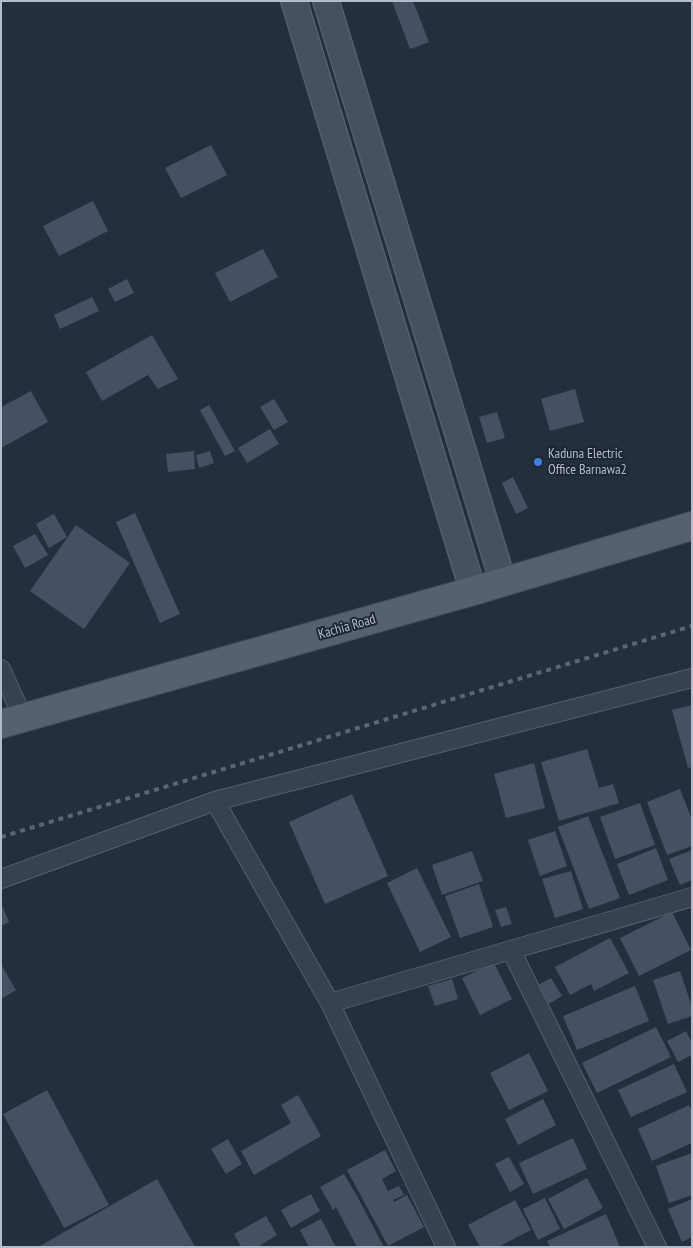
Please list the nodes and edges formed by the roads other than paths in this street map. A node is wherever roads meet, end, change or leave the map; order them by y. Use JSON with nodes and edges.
{"nodes":[{"id":1,"x":294,"y":1,"type":"edge"},
{"id":2,"x":326,"y":1,"type":"edge"},
{"id":3,"x":692,"y":526,"type":"edge"},
{"id":4,"x":503,"y":582,"type":"junction"},
{"id":5,"x":473,"y":591,"type":"junction"},
{"id":6,"x":1,"y":669,"type":"edge"},
{"id":7,"x":692,"y":678,"type":"edge"},
{"id":8,"x":12,"y":721,"type":"edge"},
{"id":9,"x":215,"y":801,"type":"junction"},
{"id":10,"x":1,"y":879,"type":"edge"},
{"id":11,"x":692,"y":897,"type":"edge"},
{"id":12,"x":511,"y":950,"type":"junction"},
{"id":13,"x":330,"y":1003,"type":"junction"},
{"id":14,"x":439,"y":1244,"type":"edge"},
{"id":15,"x":657,"y":1247,"type":"edge"}],
"edges":[{"from":1,"to":5,"type":"street"},
{"from":2,"to":4,"type":"street"},
{"from":3,"to":4,"type":"main road","name":"Kachia Road"},
{"from":4,"to":5,"type":"main road","name":"Kachia Road"},
{"from":5,"to":8,"type":"main road","name":"Kachia Road"},
{"from":6,"to":8,"type":"street"},
{"from":7,"to":9,"type":"street"},
{"from":9,"to":10,"type":"street"},
{"from":9,"to":13,"type":"street"},
{"from":11,"to":12,"type":"street"},
{"from":12,"to":13,"type":"street"},
{"from":12,"to":15,"type":"street"},
{"from":13,"to":14,"type":"street"}]}
